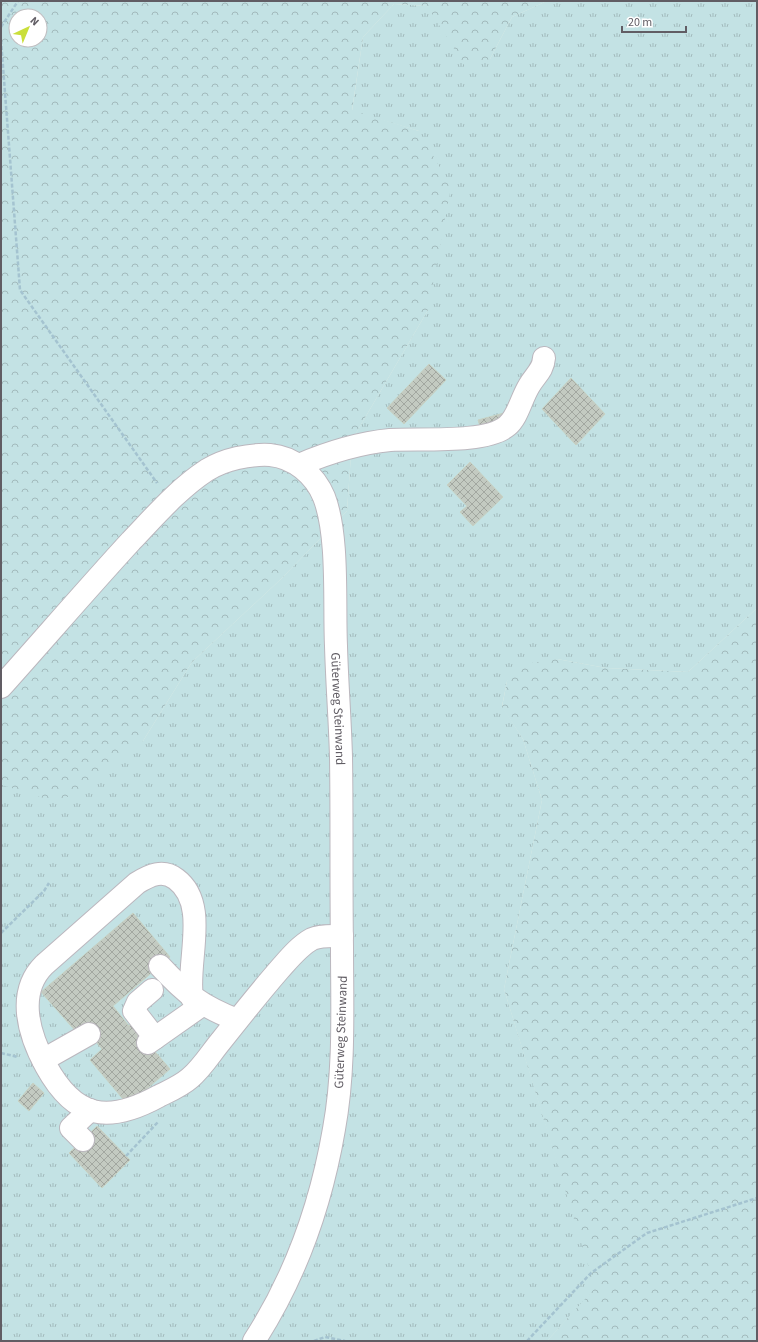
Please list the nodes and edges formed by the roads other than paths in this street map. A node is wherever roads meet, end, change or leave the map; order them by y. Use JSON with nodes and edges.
{"nodes":[{"id":1,"x":544,"y":358,"type":"dead end"},
{"id":2,"x":299,"y":465,"type":"junction"},
{"id":3,"x":1,"y":687,"type":"edge"},
{"id":4,"x":342,"y":936,"type":"junction"},
{"id":5,"x":160,"y":966,"type":"dead end"},
{"id":6,"x":152,"y":990,"type":"dead end"},
{"id":7,"x":197,"y":1001,"type":"junction"},
{"id":8,"x":237,"y":1020,"type":"junction"},
{"id":9,"x":89,"y":1034,"type":"dead end"},
{"id":10,"x":44,"y":1074,"type":"junction"},
{"id":11,"x":90,"y":1110,"type":"junction"},
{"id":12,"x":83,"y":1140,"type":"dead end"},
{"id":13,"x":254,"y":1341,"type":"edge"}],
"edges":[{"from":1,"to":2,"type":"street"},
{"from":2,"to":3,"type":"street","name":"Güterweg Steinwand"},
{"from":2,"to":4,"type":"street","name":"Güterweg Steinwand"},
{"from":4,"to":8,"type":"street"},
{"from":4,"to":13,"type":"street","name":"Güterweg Steinwand"},
{"from":5,"to":7,"type":"street"},
{"from":6,"to":7,"type":"street"},
{"from":7,"to":8,"type":"street"},
{"from":7,"to":10,"type":"street"},
{"from":8,"to":11,"type":"street"},
{"from":9,"to":10,"type":"street"},
{"from":10,"to":11,"type":"street"},
{"from":11,"to":12,"type":"street"}]}
